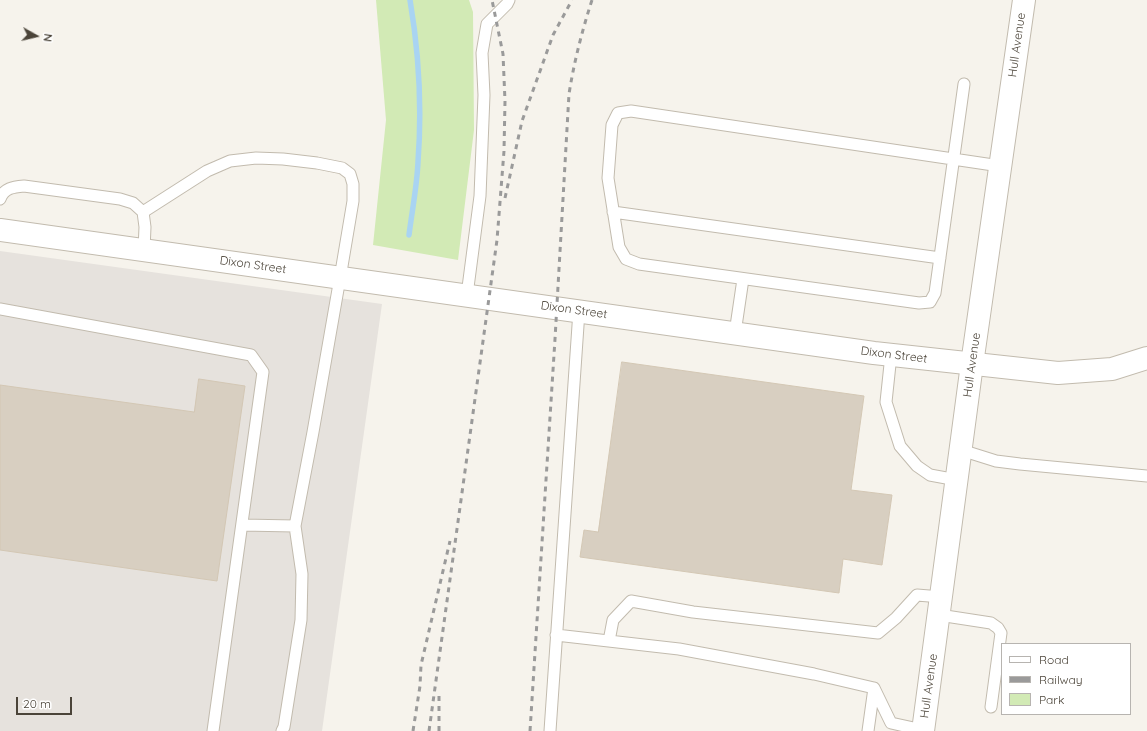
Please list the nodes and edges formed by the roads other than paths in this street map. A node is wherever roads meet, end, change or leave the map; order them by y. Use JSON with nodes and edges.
{"nodes":[{"id":1,"x":509,"y":0,"type":"edge"},
{"id":2,"x":1024,"y":0,"type":"edge"},
{"id":3,"x":964,"y":84,"type":"dead end"},
{"id":4,"x":953,"y":159,"type":"junction"},
{"id":5,"x":1000,"y":166,"type":"junction"},
{"id":6,"x":0,"y":199,"type":"edge"},
{"id":7,"x":143,"y":212,"type":"junction"},
{"id":8,"x":613,"y":212,"type":"junction"},
{"id":9,"x":0,"y":230,"type":"edge"},
{"id":10,"x":144,"y":250,"type":"junction"},
{"id":11,"x":940,"y":258,"type":"junction"},
{"id":12,"x":340,"y":278,"type":"junction"},
{"id":13,"x":743,"y":279,"type":"junction"},
{"id":14,"x":467,"y":295,"type":"junction"},
{"id":15,"x":0,"y":309,"type":"edge"},
{"id":16,"x":579,"y":311,"type":"junction"},
{"id":17,"x":735,"y":333,"type":"junction"},
{"id":18,"x":890,"y":355,"type":"junction"},
{"id":19,"x":1147,"y":358,"type":"edge"},
{"id":20,"x":972,"y":364,"type":"junction"},
{"id":21,"x":961,"y":450,"type":"junction"},
{"id":22,"x":1147,"y":476,"type":"edge"},
{"id":23,"x":957,"y":480,"type":"junction"},
{"id":24,"x":242,"y":525,"type":"junction"},
{"id":25,"x":295,"y":526,"type":"junction"},
{"id":26,"x":940,"y":606,"type":"junction"},
{"id":27,"x":556,"y":635,"type":"junction"},
{"id":28,"x":609,"y":641,"type":"junction"},
{"id":29,"x":874,"y":688,"type":"junction"},
{"id":30,"x":991,"y":707,"type":"dead end"},
{"id":31,"x":923,"y":730,"type":"edge"},
{"id":32,"x":213,"y":731,"type":"edge"},
{"id":33,"x":282,"y":731,"type":"edge"},
{"id":34,"x":550,"y":731,"type":"edge"},
{"id":35,"x":868,"y":731,"type":"edge"}],
"edges":[{"from":1,"to":14,"type":"lane"},
{"from":2,"to":5,"type":"street","name":"Hull Avenue"},
{"from":3,"to":4,"type":"lane"},
{"from":4,"to":5,"type":"lane"},
{"from":4,"to":8,"type":"lane"},
{"from":4,"to":11,"type":"lane"},
{"from":5,"to":20,"type":"street","name":"Hull Avenue"},
{"from":6,"to":7,"type":"lane"},
{"from":7,"to":10,"type":"lane"},
{"from":7,"to":12,"type":"lane"},
{"from":8,"to":11,"type":"lane"},
{"from":8,"to":13,"type":"lane"},
{"from":9,"to":10,"type":"street","name":"Dixon Street"},
{"from":10,"to":12,"type":"street","name":"Dixon Street"},
{"from":11,"to":13,"type":"lane"},
{"from":12,"to":14,"type":"street","name":"Dixon Street"},
{"from":12,"to":25,"type":"lane"},
{"from":13,"to":17,"type":"lane"},
{"from":14,"to":16,"type":"street","name":"Dixon Street"},
{"from":15,"to":24,"type":"lane"},
{"from":16,"to":17,"type":"street","name":"Dixon Street"},
{"from":16,"to":27,"type":"lane"},
{"from":17,"to":18,"type":"street","name":"Dixon Street"},
{"from":18,"to":20,"type":"street","name":"Dixon Street"},
{"from":18,"to":23,"type":"lane"},
{"from":19,"to":20,"type":"street","name":"Dixon Street"},
{"from":20,"to":21,"type":"street","name":"Hull Avenue"},
{"from":21,"to":22,"type":"lane"},
{"from":21,"to":23,"type":"street","name":"Hull Avenue"},
{"from":23,"to":26,"type":"street","name":"Hull Avenue"},
{"from":24,"to":25,"type":"lane"},
{"from":24,"to":32,"type":"lane"},
{"from":25,"to":33,"type":"lane"},
{"from":26,"to":28,"type":"lane"},
{"from":26,"to":30,"type":"lane"},
{"from":26,"to":31,"type":"street","name":"Hull Avenue"},
{"from":27,"to":28,"type":"lane"},
{"from":27,"to":34,"type":"lane"},
{"from":28,"to":29,"type":"lane"},
{"from":29,"to":31,"type":"lane"},
{"from":29,"to":35,"type":"lane"}]}
